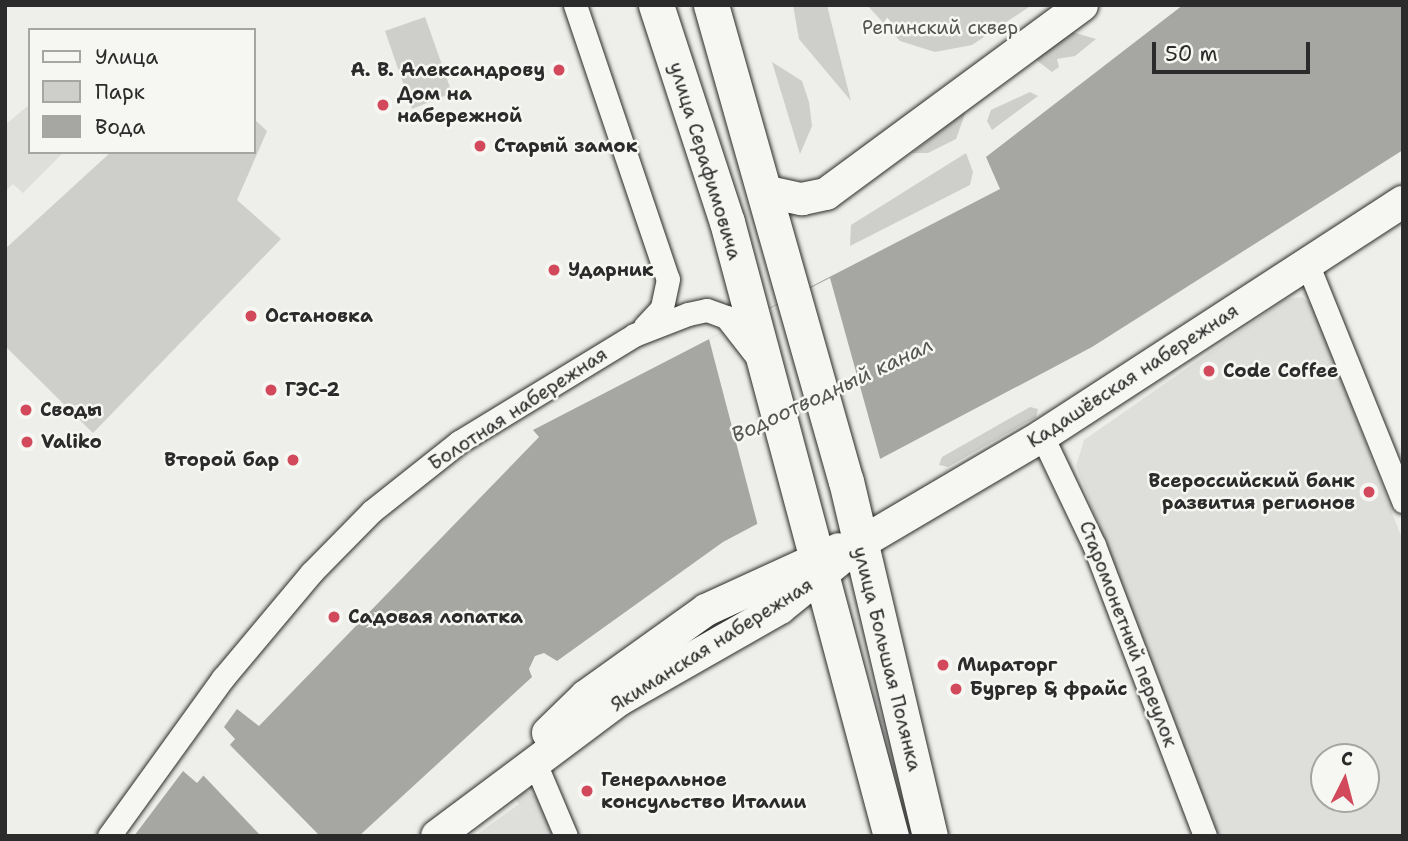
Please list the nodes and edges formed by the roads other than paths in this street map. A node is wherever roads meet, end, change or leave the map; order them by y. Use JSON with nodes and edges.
{"nodes":[{"id":1,"x":575,"y":5,"type":"edge"},
{"id":2,"x":656,"y":5,"type":"edge"},
{"id":3,"x":710,"y":5,"type":"edge"},
{"id":4,"x":1082,"y":5,"type":"edge"},
{"id":5,"x":768,"y":192,"type":"junction"},
{"id":6,"x":1403,"y":202,"type":"edge"},
{"id":7,"x":1307,"y":263,"type":"junction"},
{"id":8,"x":743,"y":322,"type":"junction"},
{"id":9,"x":634,"y":335,"type":"junction"},
{"id":10,"x":765,"y":373,"type":"joint"},
{"id":11,"x":1042,"y":436,"type":"junction"},
{"id":12,"x":1403,"y":501,"type":"edge"},
{"id":13,"x":859,"y":544,"type":"junction"},
{"id":14,"x":818,"y":567,"type":"junction"},
{"id":15,"x":535,"y":763,"type":"junction"},
{"id":16,"x":109,"y":836,"type":"edge"},
{"id":17,"x":436,"y":836,"type":"edge"},
{"id":18,"x":566,"y":836,"type":"edge"},
{"id":19,"x":891,"y":836,"type":"edge"},
{"id":20,"x":930,"y":836,"type":"edge"},
{"id":21,"x":1205,"y":836,"type":"edge"}],
"edges":[{"from":1,"to":9,"type":"street"},
{"from":2,"to":8,"type":"main road","name":"улица Серафимовича"},
{"from":3,"to":5,"type":"main road"},
{"from":4,"to":5,"type":"street"},
{"from":5,"to":13,"type":"main road","name":"улица Большая Полянка"},
{"from":6,"to":7,"type":"street","name":"Кадашёвская набережная"},
{"from":7,"to":11,"type":"street","name":"Кадашёвская набережная"},
{"from":7,"to":12,"type":"street"},
{"from":8,"to":9,"type":"street","name":"Болотная набережная"},
{"from":8,"to":10,"type":"main road","name":"улица Серафимовича"},
{"from":9,"to":16,"type":"street","name":"Болотная набережная"},
{"from":10,"to":14,"type":"main road","name":"улица Большая Полянка"},
{"from":11,"to":13,"type":"street","name":"Кадашёвская набережная"},
{"from":11,"to":21,"type":"street","name":"Старомонетный переулок"},
{"from":13,"to":14,"type":"street","name":"Кадашёвская набережная"},
{"from":13,"to":20,"type":"main road","name":"улица Большая Полянка"},
{"from":14,"to":15,"type":"street","name":"Якиманская набережная"},
{"from":14,"to":19,"type":"main road","name":"улица Большая Полянка"},
{"from":15,"to":17,"type":"street","name":"Якиманская набережная"},
{"from":15,"to":18,"type":"street"}]}
